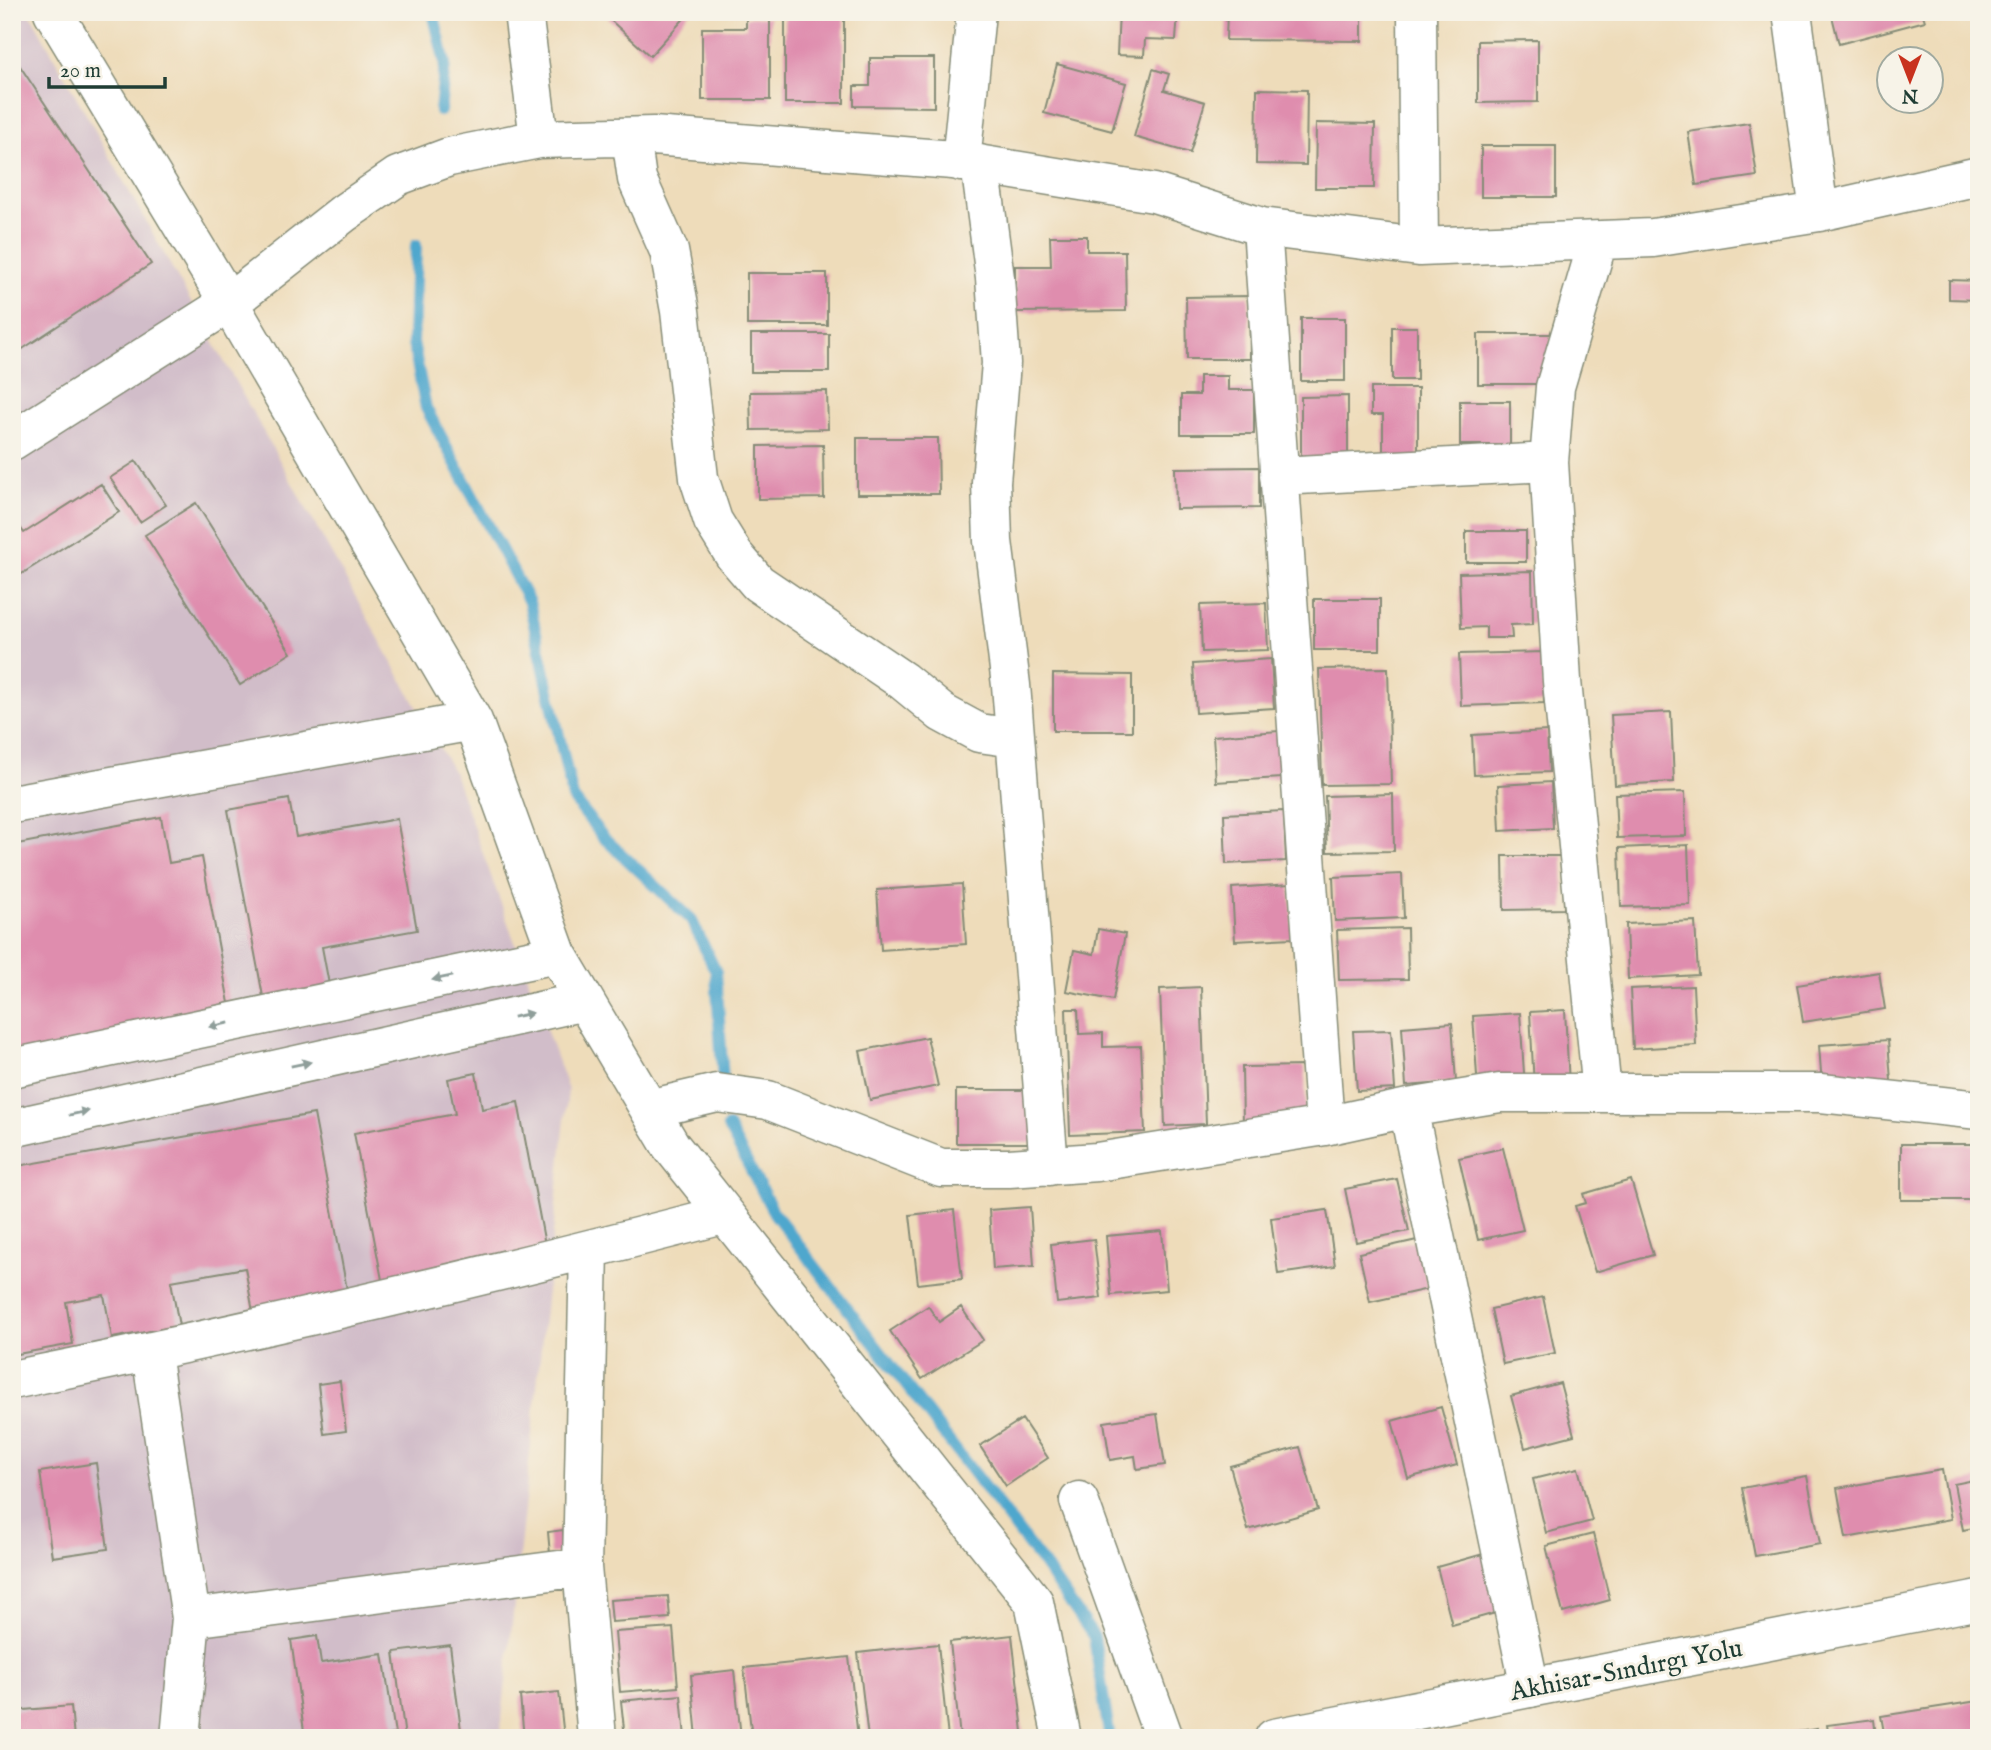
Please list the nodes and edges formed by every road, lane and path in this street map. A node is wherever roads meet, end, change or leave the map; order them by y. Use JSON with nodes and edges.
{"nodes":[{"id":1,"x":53,"y":12,"type":"edge"},
{"id":2,"x":523,"y":12,"type":"edge"},
{"id":3,"x":976,"y":12,"type":"edge"},
{"id":4,"x":1417,"y":12,"type":"edge"},
{"id":5,"x":1792,"y":12,"type":"edge"},
{"id":6,"x":631,"y":137,"type":"junction"},
{"id":7,"x":539,"y":139,"type":"junction"},
{"id":8,"x":971,"y":163,"type":"junction"},
{"id":9,"x":1979,"y":176,"type":"edge"},
{"id":10,"x":1819,"y":212,"type":"junction"},
{"id":11,"x":1262,"y":227,"type":"junction"},
{"id":12,"x":1598,"y":241,"type":"junction"},
{"id":13,"x":1419,"y":247,"type":"junction"},
{"id":14,"x":229,"y":303,"type":"junction"},
{"id":15,"x":12,"y":441,"type":"edge"},
{"id":16,"x":1549,"y":462,"type":"junction"},
{"id":17,"x":1279,"y":476,"type":"junction"},
{"id":18,"x":473,"y":721,"type":"junction"},
{"id":19,"x":1015,"y":738,"type":"junction"},
{"id":20,"x":12,"y":804,"type":"edge"},
{"id":21,"x":557,"y":954,"type":"junction"},
{"id":22,"x":585,"y":1002,"type":"junction"},
{"id":23,"x":12,"y":1068,"type":"edge"},
{"id":24,"x":1602,"y":1093,"type":"junction"},
{"id":25,"x":1408,"y":1108,"type":"junction"},
{"id":26,"x":649,"y":1109,"type":"junction"},
{"id":27,"x":1979,"y":1110,"type":"edge"},
{"id":28,"x":1325,"y":1126,"type":"junction"},
{"id":29,"x":12,"y":1128,"type":"edge"},
{"id":30,"x":1049,"y":1166,"type":"junction"},
{"id":31,"x":723,"y":1215,"type":"junction"},
{"id":32,"x":589,"y":1250,"type":"junction"},
{"id":33,"x":151,"y":1353,"type":"junction"},
{"id":34,"x":12,"y":1380,"type":"edge"},
{"id":35,"x":1079,"y":1501,"type":"dead end"},
{"id":36,"x":582,"y":1567,"type":"junction"},
{"id":37,"x":1979,"y":1600,"type":"edge"},
{"id":38,"x":191,"y":1618,"type":"junction"},
{"id":39,"x":1530,"y":1688,"type":"junction"},
{"id":40,"x":180,"y":1738,"type":"edge"},
{"id":41,"x":597,"y":1738,"type":"edge"},
{"id":42,"x":1062,"y":1738,"type":"edge"},
{"id":43,"x":1164,"y":1738,"type":"edge"},
{"id":44,"x":1274,"y":1738,"type":"edge"}],
"edges":[{"from":1,"to":14,"type":"street"},
{"from":2,"to":7,"type":"street"},
{"from":3,"to":8,"type":"street"},
{"from":4,"to":13,"type":"street"},
{"from":5,"to":10,"type":"street"},
{"from":6,"to":7,"type":"street"},
{"from":6,"to":8,"type":"street"},
{"from":6,"to":19,"type":"street"},
{"from":7,"to":14,"type":"street"},
{"from":8,"to":11,"type":"street"},
{"from":8,"to":19,"type":"street"},
{"from":9,"to":10,"type":"street"},
{"from":10,"to":12,"type":"street"},
{"from":11,"to":13,"type":"street"},
{"from":11,"to":17,"type":"street"},
{"from":12,"to":13,"type":"street"},
{"from":12,"to":16,"type":"street"},
{"from":14,"to":15,"type":"street"},
{"from":14,"to":18,"type":"street"},
{"from":16,"to":17,"type":"street"},
{"from":16,"to":24,"type":"street"},
{"from":17,"to":28,"type":"street"},
{"from":18,"to":20,"type":"street"},
{"from":18,"to":21,"type":"street"},
{"from":19,"to":30,"type":"street"},
{"from":21,"to":22,"type":"street"},
{"from":21,"to":23,"type":"street","one_way":true},
{"from":22,"to":26,"type":"street"},
{"from":29,"to":22,"type":"street","one_way":true},
{"from":24,"to":25,"type":"street"},
{"from":24,"to":27,"type":"street"},
{"from":25,"to":28,"type":"street"},
{"from":25,"to":39,"type":"street"},
{"from":26,"to":30,"type":"street"},
{"from":26,"to":31,"type":"street"},
{"from":28,"to":30,"type":"street"},
{"from":31,"to":32,"type":"street"},
{"from":31,"to":42,"type":"street"},
{"from":32,"to":33,"type":"street"},
{"from":32,"to":36,"type":"street"},
{"from":33,"to":34,"type":"street"},
{"from":33,"to":38,"type":"street"},
{"from":35,"to":43,"type":"street"},
{"from":36,"to":38,"type":"street"},
{"from":36,"to":41,"type":"street"},
{"from":37,"to":39,"type":"street","name":"Akhisar-Sındırgı Yolu"},
{"from":38,"to":40,"type":"street"},
{"from":39,"to":44,"type":"street","name":"Akhisar-Sındırgı Yolu"}]}
